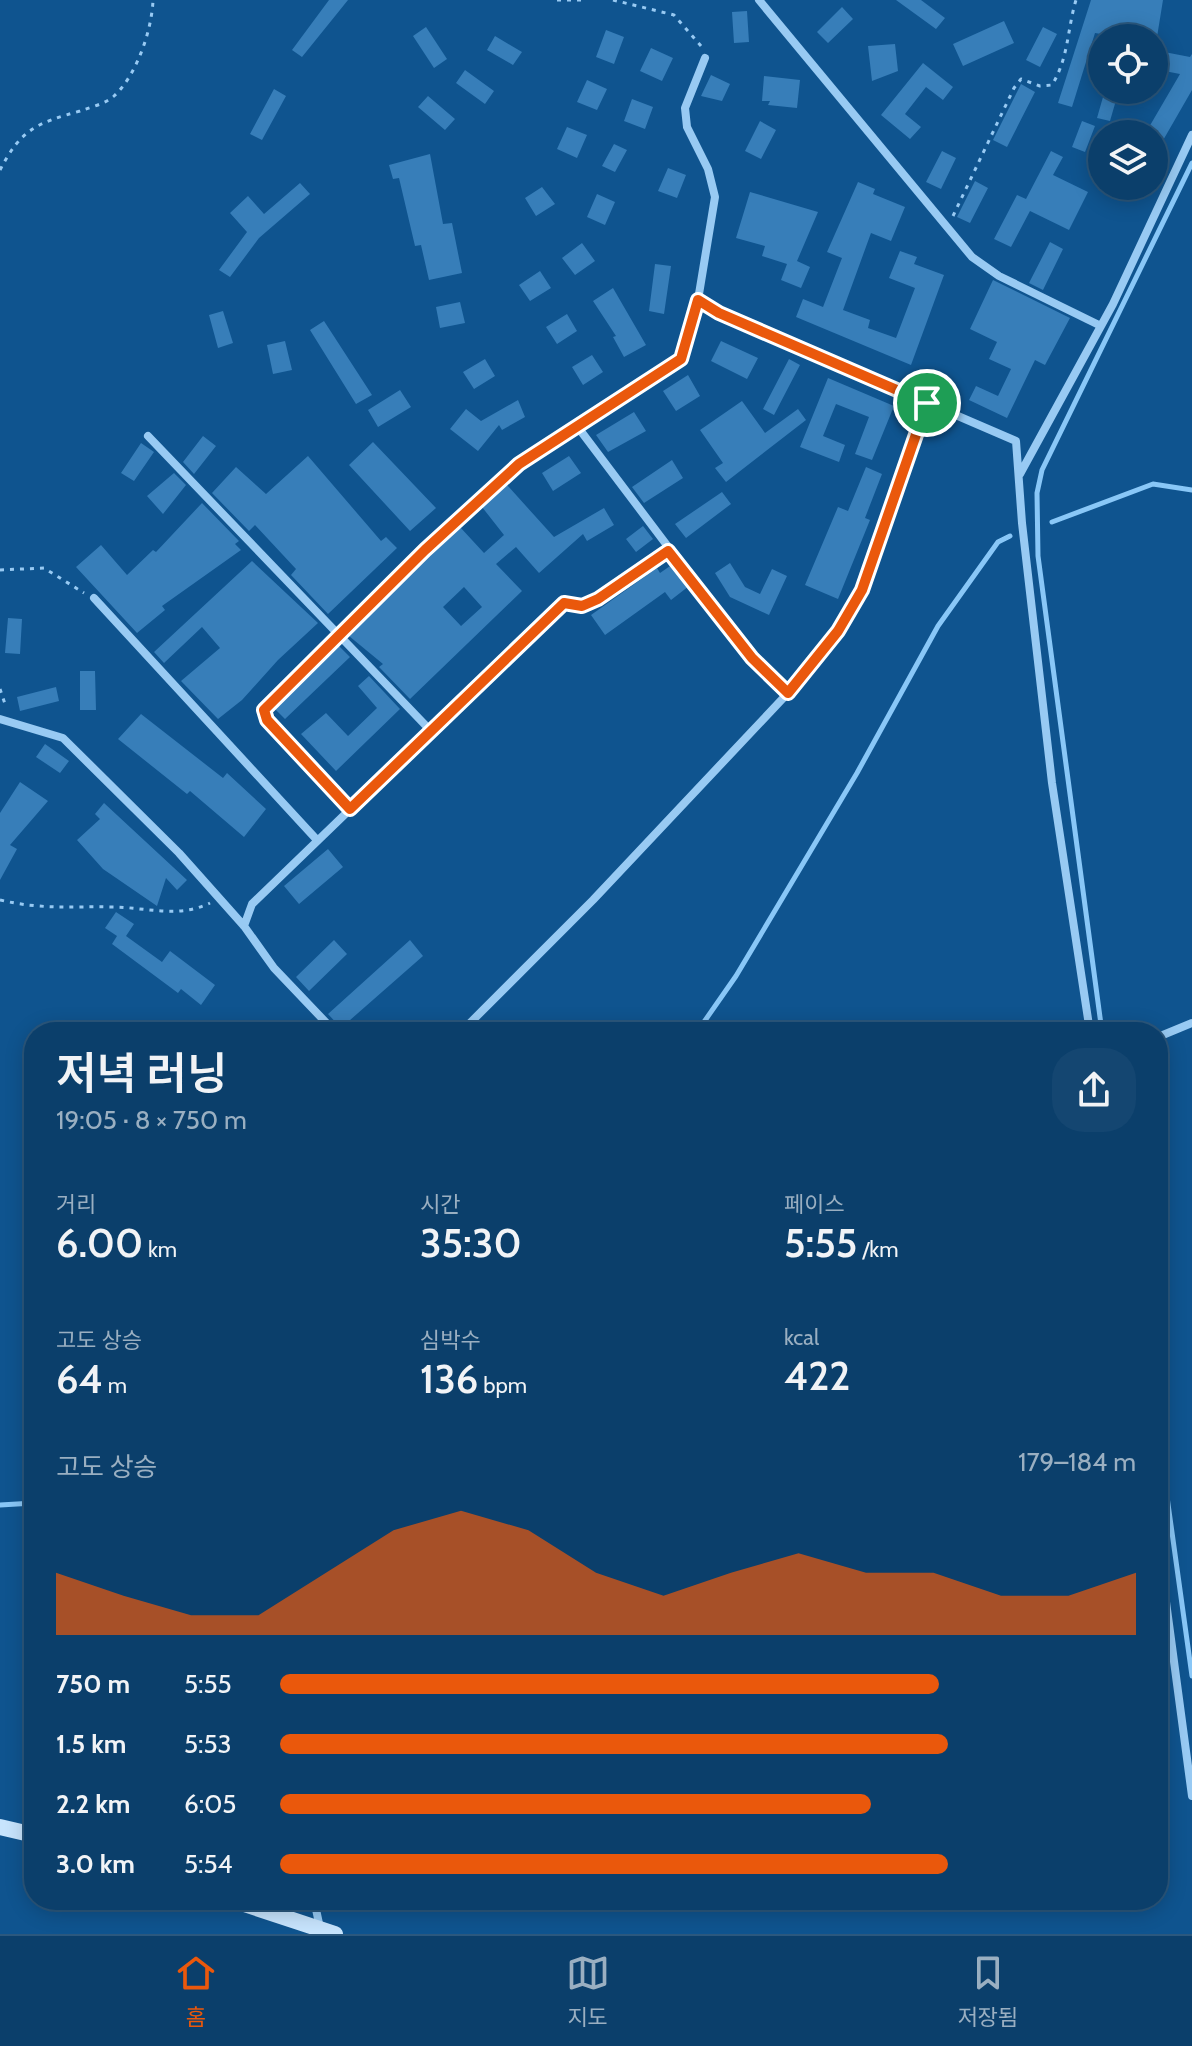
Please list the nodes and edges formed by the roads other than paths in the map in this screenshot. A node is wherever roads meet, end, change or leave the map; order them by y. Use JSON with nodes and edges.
{"nodes":[{"id":1,"x":759,"y":0,"type":"edge"},
{"id":2,"x":705,"y":58,"type":"road end"},
{"id":3,"x":1192,"y":135,"type":"edge"},
{"id":4,"x":698,"y":300,"type":"junction"},
{"id":5,"x":1101,"y":326,"type":"junction"},
{"id":6,"x":927,"y":403,"type":"junction"},
{"id":7,"x":577,"y":426,"type":"junction"},
{"id":8,"x":148,"y":436,"type":"dead end"},
{"id":9,"x":1019,"y":475,"type":"junction"},
{"id":10,"x":668,"y":551,"type":"junction"},
{"id":11,"x":94,"y":598,"type":"road end"},
{"id":12,"x":340,"y":635,"type":"junction"},
{"id":13,"x":788,"y":693,"type":"junction"},
{"id":14,"x":0,"y":719,"type":"edge"},
{"id":15,"x":430,"y":730,"type":"junction"},
{"id":16,"x":350,"y":809,"type":"junction"},
{"id":17,"x":317,"y":840,"type":"junction"},
{"id":18,"x":244,"y":926,"type":"junction"},
{"id":19,"x":325,"y":1022,"type":"edge"},
{"id":20,"x":471,"y":1022,"type":"edge"},
{"id":21,"x":1088,"y":1022,"type":"edge"},
{"id":22,"x":1192,"y":1023,"type":"edge"},
{"id":23,"x":1168,"y":1033,"type":"edge"},
{"id":24,"x":1168,"y":1617,"type":"edge"},
{"id":25,"x":1192,"y":1796,"type":"edge"},
{"id":26,"x":0,"y":1827,"type":"edge"},
{"id":27,"x":24,"y":1833,"type":"edge"},
{"id":28,"x":263,"y":1910,"type":"edge"},
{"id":29,"x":319,"y":1910,"type":"edge"},
{"id":30,"x":328,"y":1931,"type":"edge"}],
"edges":[{"from":1,"to":5,"type":"street"},
{"from":2,"to":4,"type":"street"},
{"from":3,"to":5,"type":"street"},
{"from":4,"to":6,"type":"street"},
{"from":4,"to":7,"type":"street"},
{"from":5,"to":9,"type":"street"},
{"from":6,"to":9,"type":"street"},
{"from":6,"to":13,"type":"street"},
{"from":7,"to":10,"type":"street"},
{"from":7,"to":12,"type":"street"},
{"from":8,"to":12,"type":"street"},
{"from":9,"to":21,"type":"street"},
{"from":10,"to":13,"type":"street"},
{"from":10,"to":15,"type":"street"},
{"from":11,"to":17,"type":"street"},
{"from":12,"to":15,"type":"street"},
{"from":12,"to":16,"type":"street"},
{"from":13,"to":20,"type":"street"},
{"from":14,"to":18,"type":"street"},
{"from":15,"to":16,"type":"street"},
{"from":16,"to":17,"type":"street"},
{"from":17,"to":18,"type":"street"},
{"from":18,"to":19,"type":"street"},
{"from":22,"to":23,"type":"street"},
{"from":24,"to":25,"type":"street"},
{"from":26,"to":27,"type":"main road"},
{"from":28,"to":30,"type":"main road"},
{"from":29,"to":30,"type":"street"}]}
